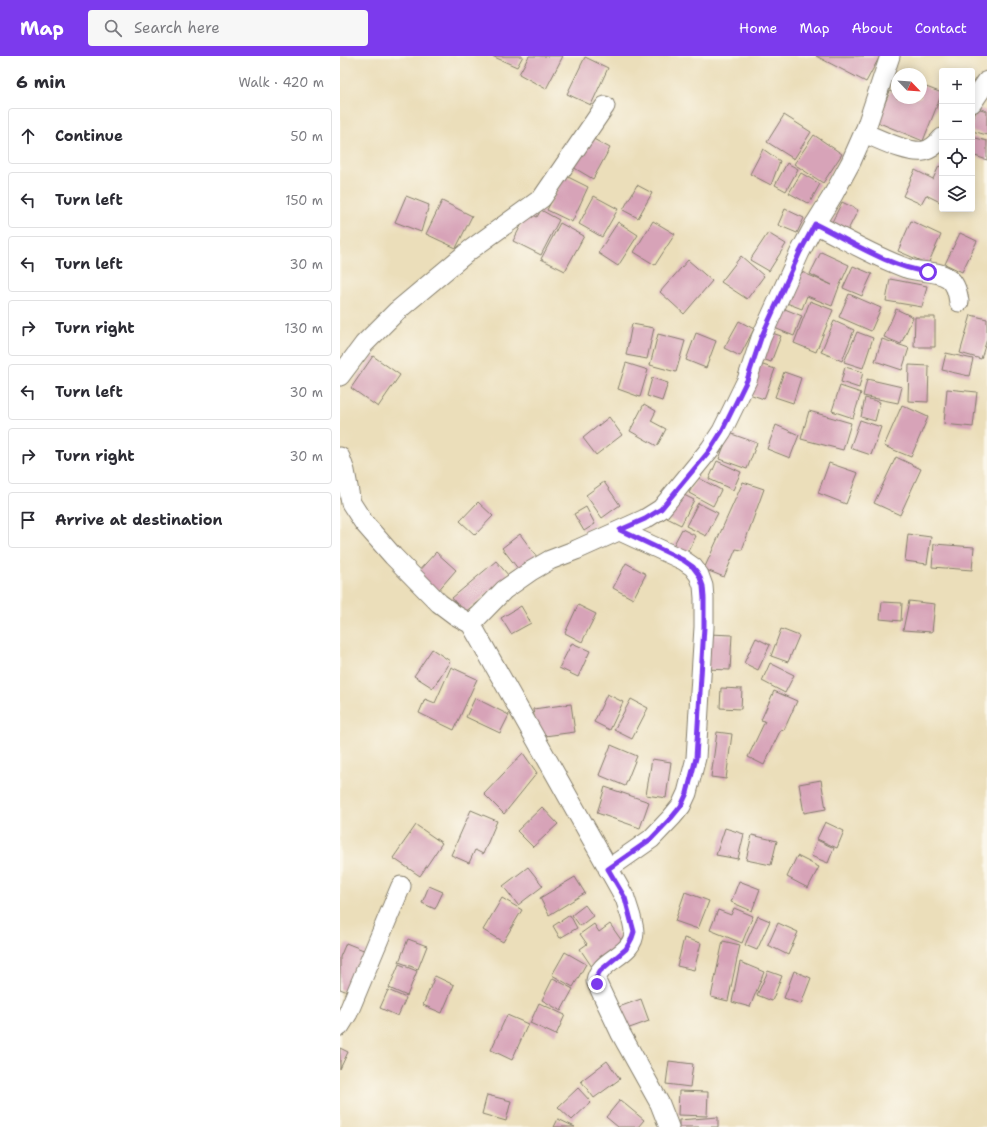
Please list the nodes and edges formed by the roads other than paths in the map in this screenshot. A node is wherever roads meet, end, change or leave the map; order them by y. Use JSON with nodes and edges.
{"nodes":[{"id":1,"x":890,"y":56,"type":"edge"},
{"id":2,"x":987,"y":81,"type":"edge"},
{"id":3,"x":975,"y":99,"type":"edge"},
{"id":4,"x":605,"y":106,"type":"dead end"},
{"id":5,"x":864,"y":133,"type":"junction"},
{"id":6,"x":940,"y":140,"type":"edge"},
{"id":7,"x":815,"y":224,"type":"junction"},
{"id":8,"x":959,"y":302,"type":"dead end"},
{"id":9,"x":340,"y":376,"type":"edge"},
{"id":10,"x":340,"y":457,"type":"edge"},
{"id":11,"x":620,"y":530,"type":"junction"},
{"id":12,"x":471,"y":624,"type":"junction"},
{"id":13,"x":608,"y":869,"type":"junction"},
{"id":14,"x":401,"y":886,"type":"dead end"},
{"id":15,"x":340,"y":1026,"type":"edge"},
{"id":16,"x":670,"y":1127,"type":"edge"}],
"edges":[{"from":1,"to":5,"type":"street"},
{"from":2,"to":3,"type":"street"},
{"from":4,"to":9,"type":"street"},
{"from":5,"to":6,"type":"street"},
{"from":5,"to":7,"type":"street"},
{"from":7,"to":8,"type":"street"},
{"from":7,"to":11,"type":"street"},
{"from":10,"to":12,"type":"street"},
{"from":11,"to":12,"type":"street"},
{"from":11,"to":13,"type":"street"},
{"from":12,"to":13,"type":"street"},
{"from":13,"to":16,"type":"street"},
{"from":14,"to":15,"type":"street"}]}
